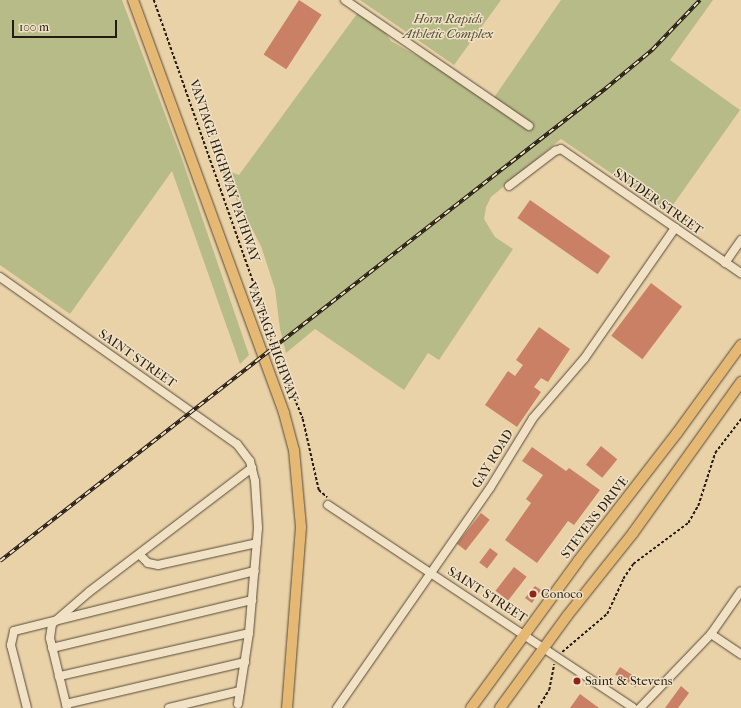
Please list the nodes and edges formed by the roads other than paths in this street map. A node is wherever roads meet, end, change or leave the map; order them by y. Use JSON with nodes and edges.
{"nodes":[{"id":1,"x":133,"y":0,"type":"edge"},
{"id":2,"x":345,"y":0,"type":"edge"},
{"id":3,"x":529,"y":126,"type":"dead end"},
{"id":4,"x":509,"y":186,"type":"dead end"},
{"id":5,"x":675,"y":228,"type":"junction"},
{"id":6,"x":741,"y":240,"type":"edge"},
{"id":7,"x":725,"y":262,"type":"junction"},
{"id":8,"x":741,"y":274,"type":"edge"},
{"id":9,"x":0,"y":277,"type":"edge"},
{"id":10,"x":741,"y":345,"type":"edge"},
{"id":11,"x":741,"y":382,"type":"edge"},
{"id":12,"x":252,"y":468,"type":"junction"},
{"id":13,"x":328,"y":505,"type":"road end"},
{"id":14,"x":258,"y":543,"type":"junction"},
{"id":15,"x":140,"y":554,"type":"junction"},
{"id":16,"x":255,"y":571,"type":"junction"},
{"id":17,"x":430,"y":572,"type":"junction"},
{"id":18,"x":741,"y":591,"type":"edge"},
{"id":19,"x":252,"y":600,"type":"junction"},
{"id":20,"x":56,"y":620,"type":"junction"},
{"id":21,"x":249,"y":633,"type":"junction"},
{"id":22,"x":525,"y":634,"type":"junction"},
{"id":23,"x":711,"y":634,"type":"junction"},
{"id":24,"x":52,"y":648,"type":"junction"},
{"id":25,"x":544,"y":648,"type":"junction"},
{"id":26,"x":741,"y":654,"type":"edge"},
{"id":27,"x":245,"y":662,"type":"junction"},
{"id":28,"x":59,"y":676,"type":"junction"},
{"id":29,"x":240,"y":691,"type":"junction"},
{"id":30,"x":238,"y":704,"type":"dead end"},
{"id":31,"x":67,"y":706,"type":"edge"},
{"id":32,"x":27,"y":708,"type":"edge"},
{"id":33,"x":169,"y":708,"type":"edge"},
{"id":34,"x":287,"y":708,"type":"edge"},
{"id":35,"x":337,"y":708,"type":"edge"},
{"id":36,"x":471,"y":708,"type":"edge"},
{"id":37,"x":500,"y":708,"type":"edge"},
{"id":38,"x":633,"y":708,"type":"edge"},
{"id":39,"x":640,"y":708,"type":"edge"}],
"edges":[{"from":1,"to":34,"type":"main road","name":"VANTAGE HIGHWAY"},
{"from":2,"to":3,"type":"street"},
{"from":4,"to":5,"type":"street","name":"SNYDER STREET"},
{"from":5,"to":7,"type":"street","name":"SNYDER STREET"},
{"from":5,"to":17,"type":"street","name":"GAY ROAD"},
{"from":6,"to":7,"type":"street"},
{"from":7,"to":8,"type":"street","name":"SNYDER STREET"},
{"from":9,"to":12,"type":"street","name":"SAINT STREET"},
{"from":10,"to":22,"type":"main road","name":"STEVENS DRIVE"},
{"from":11,"to":25,"type":"main road"},
{"from":12,"to":14,"type":"street"},
{"from":12,"to":15,"type":"street"},
{"from":13,"to":17,"type":"street","name":"SAINT STREET"},
{"from":14,"to":15,"type":"street"},
{"from":14,"to":16,"type":"street"},
{"from":15,"to":20,"type":"street"},
{"from":16,"to":19,"type":"street"},
{"from":16,"to":20,"type":"street"},
{"from":17,"to":22,"type":"street","name":"SAINT STREET"},
{"from":17,"to":35,"type":"street","name":"GAY ROAD"},
{"from":18,"to":23,"type":"street"},
{"from":19,"to":21,"type":"street"},
{"from":19,"to":24,"type":"street"},
{"from":20,"to":24,"type":"street"},
{"from":20,"to":32,"type":"street"},
{"from":21,"to":27,"type":"street"},
{"from":21,"to":28,"type":"street"},
{"from":22,"to":25,"type":"street","name":"SAINT STREET"},
{"from":22,"to":36,"type":"main road","name":"STEVENS DRIVE"},
{"from":23,"to":26,"type":"street"},
{"from":23,"to":39,"type":"street"},
{"from":24,"to":28,"type":"street"},
{"from":25,"to":37,"type":"main road"},
{"from":25,"to":38,"type":"street","name":"SAINT STREET"},
{"from":27,"to":29,"type":"street"},
{"from":27,"to":31,"type":"street"},
{"from":28,"to":31,"type":"street"},
{"from":29,"to":30,"type":"street"},
{"from":29,"to":33,"type":"street"}]}
